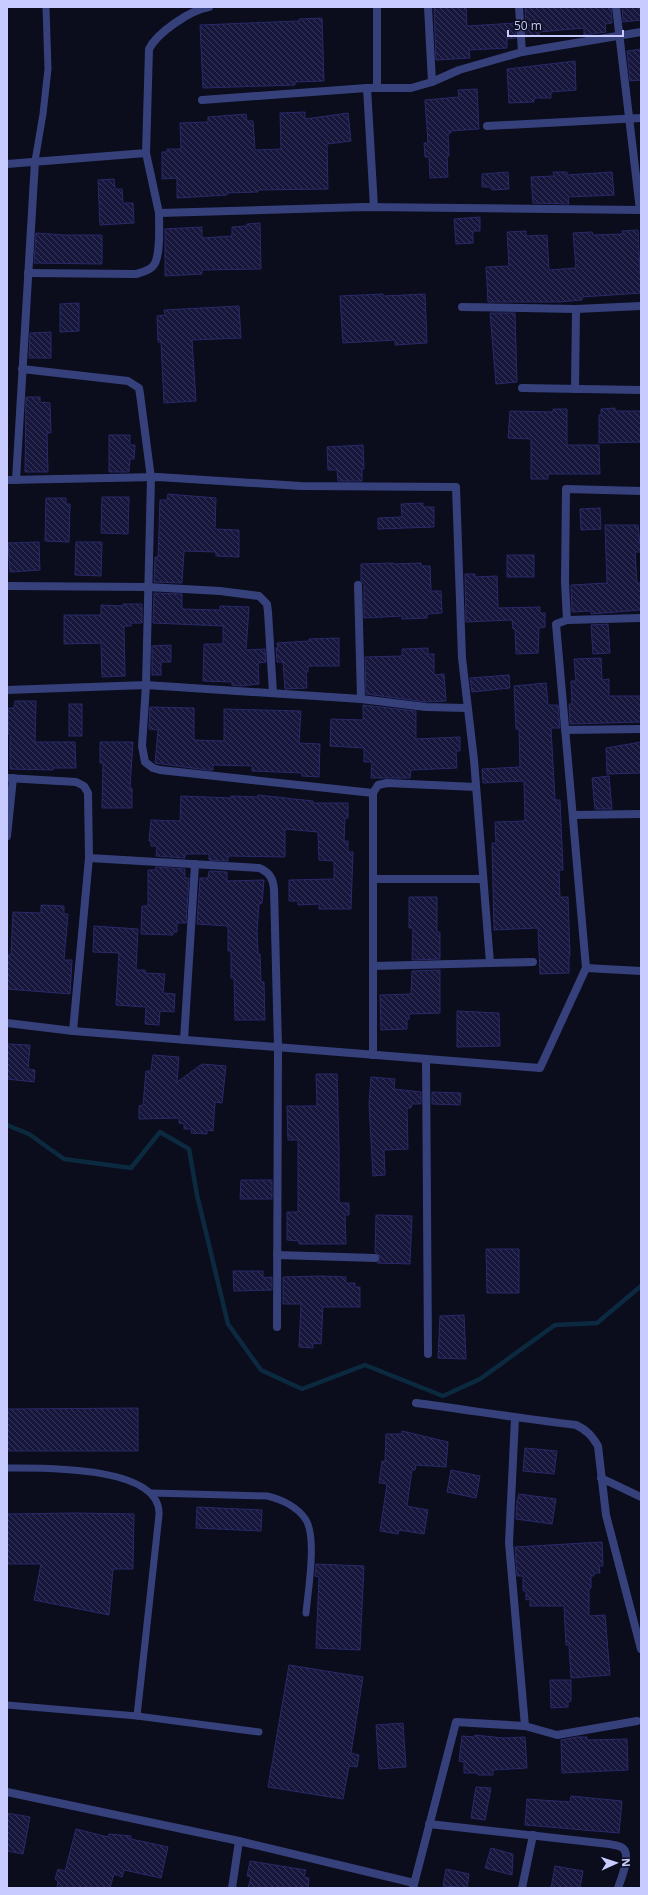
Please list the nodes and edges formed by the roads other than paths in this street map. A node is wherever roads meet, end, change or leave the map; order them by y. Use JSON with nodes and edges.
{"nodes":[{"id":1,"x":46,"y":7,"type":"edge"},
{"id":2,"x":209,"y":7,"type":"edge"},
{"id":3,"x":377,"y":7,"type":"edge"},
{"id":4,"x":428,"y":7,"type":"edge"},
{"id":5,"x":519,"y":7,"type":"edge"},
{"id":6,"x":616,"y":7,"type":"edge"},
{"id":7,"x":641,"y":32,"type":"edge"},
{"id":8,"x":618,"y":36,"type":"junction"},
{"id":9,"x":522,"y":52,"type":"junction"},
{"id":10,"x":432,"y":82,"type":"junction"},
{"id":11,"x":377,"y":87,"type":"junction"},
{"id":12,"x":367,"y":88,"type":"junction"},
{"id":13,"x":202,"y":100,"type":"dead end"},
{"id":14,"x":641,"y":118,"type":"edge"},
{"id":15,"x":628,"y":119,"type":"junction"},
{"id":16,"x":487,"y":126,"type":"dead end"},
{"id":17,"x":146,"y":153,"type":"junction"},
{"id":18,"x":35,"y":161,"type":"junction"},
{"id":19,"x":7,"y":164,"type":"edge"},
{"id":20,"x":374,"y":207,"type":"junction"},
{"id":21,"x":640,"y":210,"type":"edge"},
{"id":22,"x":159,"y":213,"type":"junction"},
{"id":23,"x":28,"y":273,"type":"junction"},
{"id":24,"x":641,"y":306,"type":"edge"},
{"id":25,"x":462,"y":307,"type":"dead end"},
{"id":26,"x":576,"y":309,"type":"junction"},
{"id":27,"x":22,"y":369,"type":"junction"},
{"id":28,"x":522,"y":388,"type":"dead end"},
{"id":29,"x":575,"y":389,"type":"junction"},
{"id":30,"x":641,"y":390,"type":"edge"},
{"id":31,"x":151,"y":478,"type":"junction"},
{"id":32,"x":7,"y":480,"type":"edge"},
{"id":33,"x":16,"y":480,"type":"junction"},
{"id":34,"x":641,"y":491,"type":"edge"},
{"id":35,"x":358,"y":585,"type":"dead end"},
{"id":36,"x":7,"y":586,"type":"edge"},
{"id":37,"x":148,"y":587,"type":"junction"},
{"id":38,"x":641,"y":618,"type":"edge"},
{"id":39,"x":567,"y":620,"type":"junction"},
{"id":40,"x":146,"y":685,"type":"junction"},
{"id":41,"x":7,"y":690,"type":"edge"},
{"id":42,"x":273,"y":693,"type":"junction"},
{"id":43,"x":361,"y":699,"type":"junction"},
{"id":44,"x":466,"y":708,"type":"junction"},
{"id":45,"x":641,"y":729,"type":"edge"},
{"id":46,"x":565,"y":730,"type":"junction"},
{"id":47,"x":10,"y":778,"type":"edge"},
{"id":48,"x":476,"y":786,"type":"junction"},
{"id":49,"x":373,"y":793,"type":"junction"},
{"id":50,"x":641,"y":814,"type":"edge"},
{"id":51,"x":573,"y":816,"type":"junction"},
{"id":52,"x":7,"y":836,"type":"edge"},
{"id":53,"x":89,"y":858,"type":"junction"},
{"id":54,"x":195,"y":864,"type":"junction"},
{"id":55,"x":373,"y":879,"type":"junction"},
{"id":56,"x":483,"y":879,"type":"junction"},
{"id":57,"x":533,"y":962,"type":"dead end"},
{"id":58,"x":490,"y":963,"type":"junction"},
{"id":59,"x":373,"y":966,"type":"junction"},
{"id":60,"x":586,"y":968,"type":"junction"},
{"id":61,"x":641,"y":971,"type":"edge"},
{"id":62,"x":7,"y":1023,"type":"edge"},
{"id":63,"x":73,"y":1031,"type":"junction"},
{"id":64,"x":184,"y":1040,"type":"junction"},
{"id":65,"x":278,"y":1047,"type":"junction"},
{"id":66,"x":373,"y":1055,"type":"junction"},
{"id":67,"x":426,"y":1059,"type":"junction"},
{"id":68,"x":277,"y":1255,"type":"junction"},
{"id":69,"x":375,"y":1258,"type":"dead end"},
{"id":70,"x":277,"y":1327,"type":"dead end"},
{"id":71,"x":428,"y":1354,"type":"dead end"},
{"id":72,"x":416,"y":1403,"type":"dead end"},
{"id":73,"x":515,"y":1418,"type":"junction"},
{"id":74,"x":7,"y":1468,"type":"edge"},
{"id":75,"x":602,"y":1478,"type":"junction"},
{"id":76,"x":152,"y":1493,"type":"junction"},
{"id":77,"x":641,"y":1497,"type":"edge"},
{"id":78,"x":306,"y":1613,"type":"dead end"},
{"id":79,"x":641,"y":1649,"type":"edge"},
{"id":80,"x":7,"y":1705,"type":"edge"},
{"id":81,"x":137,"y":1716,"type":"junction"},
{"id":82,"x":637,"y":1721,"type":"dead end"},
{"id":83,"x":525,"y":1726,"type":"junction"},
{"id":84,"x":259,"y":1732,"type":"dead end"},
{"id":85,"x":7,"y":1792,"type":"edge"},
{"id":86,"x":429,"y":1824,"type":"junction"},
{"id":87,"x":533,"y":1835,"type":"junction"},
{"id":88,"x":240,"y":1841,"type":"junction"},
{"id":89,"x":414,"y":1886,"type":"edge"},
{"id":90,"x":232,"y":1888,"type":"edge"},
{"id":91,"x":522,"y":1888,"type":"edge"},
{"id":92,"x":618,"y":1888,"type":"edge"}],
"edges":[{"from":1,"to":18,"type":"lane"},
{"from":2,"to":17,"type":"street"},
{"from":3,"to":11,"type":"street"},
{"from":4,"to":10,"type":"street"},
{"from":5,"to":9,"type":"street"},
{"from":6,"to":8,"type":"street"},
{"from":7,"to":8,"type":"street"},
{"from":8,"to":9,"type":"street"},
{"from":8,"to":15,"type":"street"},
{"from":9,"to":10,"type":"street"},
{"from":10,"to":11,"type":"street"},
{"from":11,"to":12,"type":"street"},
{"from":12,"to":13,"type":"street"},
{"from":12,"to":20,"type":"street"},
{"from":14,"to":15,"type":"street"},
{"from":15,"to":16,"type":"street"},
{"from":15,"to":21,"type":"street"},
{"from":17,"to":18,"type":"street"},
{"from":17,"to":22,"type":"street"},
{"from":18,"to":19,"type":"street"},
{"from":18,"to":23,"type":"street"},
{"from":20,"to":21,"type":"street"},
{"from":20,"to":22,"type":"street"},
{"from":22,"to":23,"type":"street"},
{"from":23,"to":27,"type":"street"},
{"from":24,"to":26,"type":"street"},
{"from":25,"to":26,"type":"street"},
{"from":26,"to":29,"type":"street"},
{"from":27,"to":31,"type":"street"},
{"from":27,"to":33,"type":"street"},
{"from":28,"to":29,"type":"street"},
{"from":29,"to":30,"type":"street"},
{"from":31,"to":33,"type":"street"},
{"from":31,"to":37,"type":"street"},
{"from":31,"to":44,"type":"street"},
{"from":32,"to":33,"type":"street"},
{"from":34,"to":39,"type":"street"},
{"from":35,"to":43,"type":"street"},
{"from":36,"to":37,"type":"street"},
{"from":37,"to":40,"type":"street"},
{"from":37,"to":42,"type":"street"},
{"from":38,"to":39,"type":"street"},
{"from":39,"to":46,"type":"street"},
{"from":40,"to":41,"type":"street"},
{"from":40,"to":42,"type":"street"},
{"from":40,"to":49,"type":"street"},
{"from":42,"to":43,"type":"street"},
{"from":43,"to":44,"type":"street"},
{"from":44,"to":48,"type":"street"},
{"from":45,"to":46,"type":"street"},
{"from":46,"to":51,"type":"street"},
{"from":47,"to":52,"type":"street"},
{"from":47,"to":53,"type":"street"},
{"from":48,"to":49,"type":"street"},
{"from":48,"to":56,"type":"street"},
{"from":49,"to":55,"type":"street"},
{"from":50,"to":51,"type":"street"},
{"from":51,"to":60,"type":"street"},
{"from":53,"to":54,"type":"street"},
{"from":53,"to":63,"type":"street"},
{"from":54,"to":64,"type":"street"},
{"from":54,"to":65,"type":"street"},
{"from":55,"to":56,"type":"street"},
{"from":55,"to":59,"type":"street"},
{"from":56,"to":58,"type":"street"},
{"from":57,"to":58,"type":"street"},
{"from":58,"to":59,"type":"street"},
{"from":59,"to":66,"type":"street"},
{"from":60,"to":61,"type":"street"},
{"from":60,"to":67,"type":"street"},
{"from":62,"to":63,"type":"street"},
{"from":63,"to":64,"type":"street"},
{"from":64,"to":65,"type":"street"},
{"from":65,"to":66,"type":"street"},
{"from":65,"to":68,"type":"street"},
{"from":66,"to":67,"type":"street"},
{"from":67,"to":71,"type":"street"},
{"from":68,"to":69,"type":"street"},
{"from":68,"to":70,"type":"street"},
{"from":72,"to":73,"type":"street"},
{"from":73,"to":75,"type":"street"},
{"from":73,"to":83,"type":"street"},
{"from":74,"to":76,"type":"lane"},
{"from":75,"to":77,"type":"street"},
{"from":75,"to":79,"type":"street"},
{"from":76,"to":78,"type":"lane"},
{"from":76,"to":81,"type":"lane"},
{"from":80,"to":81,"type":"lane"},
{"from":81,"to":84,"type":"lane"},
{"from":82,"to":83,"type":"street"},
{"from":83,"to":86,"type":"street"},
{"from":85,"to":88,"type":"street"},
{"from":86,"to":87,"type":"street"},
{"from":86,"to":89,"type":"street"},
{"from":87,"to":91,"type":"street"},
{"from":87,"to":92,"type":"street"},
{"from":88,"to":89,"type":"street"},
{"from":88,"to":90,"type":"street"}]}
